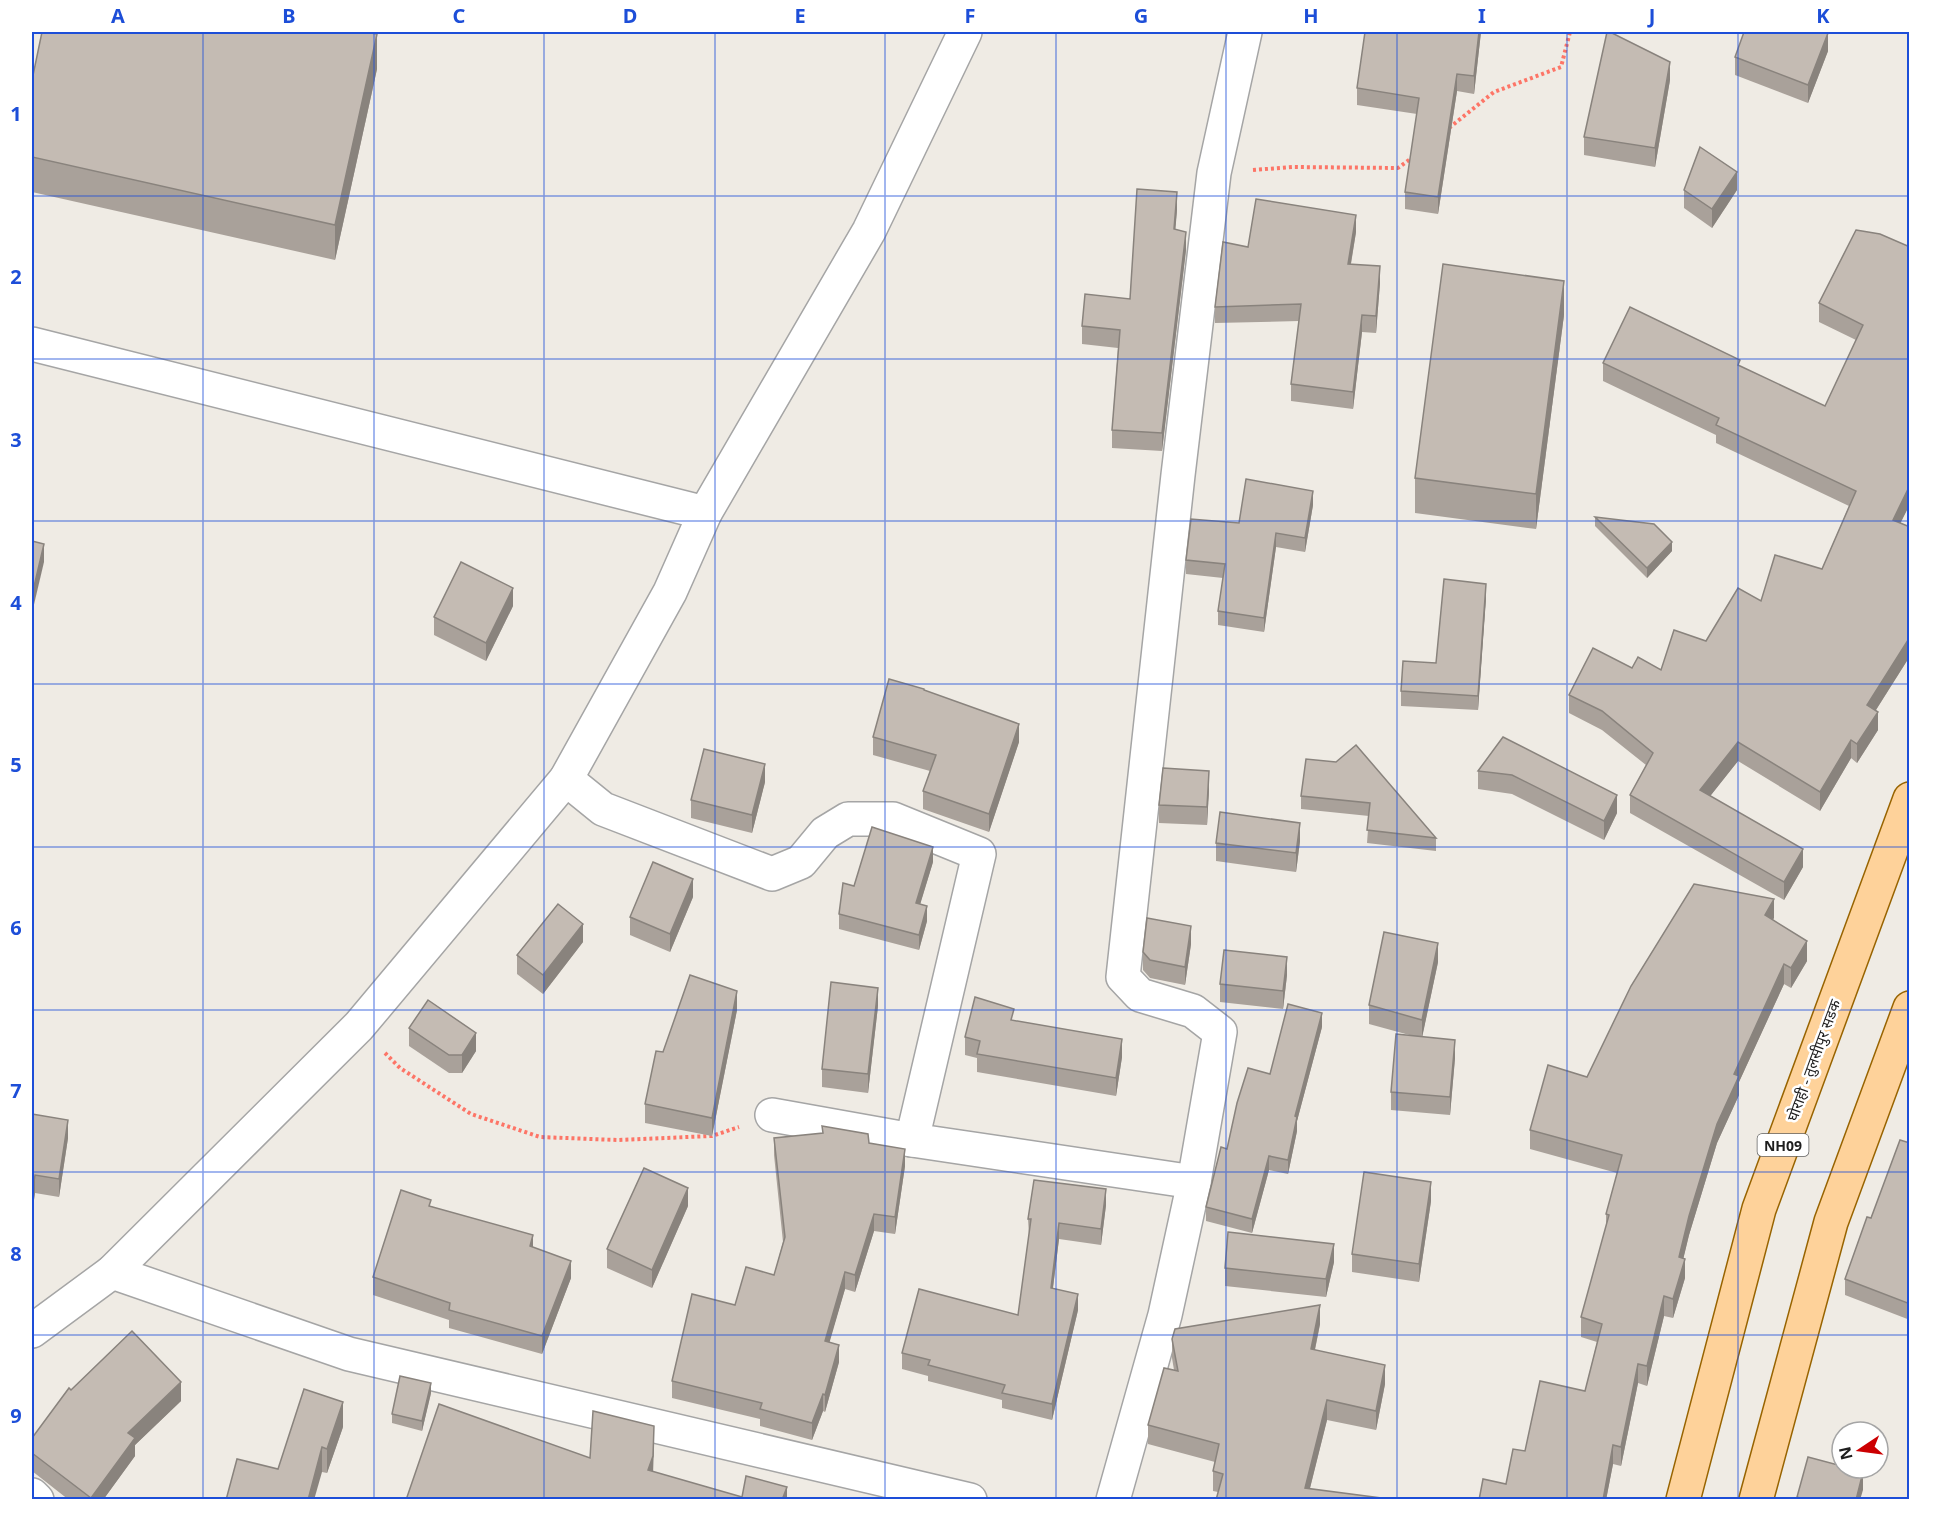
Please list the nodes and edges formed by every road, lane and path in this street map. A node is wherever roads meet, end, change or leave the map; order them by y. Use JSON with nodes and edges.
{"nodes":[{"id":1,"x":964,"y":32,"type":"edge"},
{"id":2,"x":1245,"y":32,"type":"edge"},
{"id":3,"x":1570,"y":32,"type":"edge"},
{"id":4,"x":1442,"y":134,"type":"edge"},
{"id":5,"x":1416,"y":154,"type":"edge"},
{"id":6,"x":1214,"y":173,"type":"junction"},
{"id":7,"x":32,"y":344,"type":"edge"},
{"id":8,"x":705,"y":513,"type":"junction"},
{"id":9,"x":566,"y":779,"type":"junction"},
{"id":10,"x":1910,"y":799,"type":"edge"},
{"id":11,"x":1910,"y":1008,"type":"edge"},
{"id":12,"x":359,"y":1026,"type":"junction"},
{"id":13,"x":772,"y":1115,"type":"joint"},
{"id":14,"x":912,"y":1140,"type":"junction"},
{"id":15,"x":1194,"y":1182,"type":"junction"},
{"id":16,"x":112,"y":1272,"type":"junction"},
{"id":17,"x":32,"y":1331,"type":"edge"},
{"id":18,"x":32,"y":1495,"type":"edge"},
{"id":19,"x":37,"y":1500,"type":"edge"},
{"id":20,"x":970,"y":1500,"type":"edge"},
{"id":21,"x":1113,"y":1500,"type":"edge"},
{"id":22,"x":1683,"y":1500,"type":"edge"},
{"id":23,"x":1756,"y":1500,"type":"edge"}],
"edges":[{"from":1,"to":8,"type":"street"},
{"from":2,"to":6,"type":"street"},
{"from":3,"to":4,"type":"path"},
{"from":5,"to":6,"type":"path"},
{"from":6,"to":15,"type":"street"},
{"from":7,"to":8,"type":"street"},
{"from":8,"to":9,"type":"street"},
{"from":9,"to":12,"type":"street"},
{"from":9,"to":14,"type":"street"},
{"from":10,"to":22,"type":"main road","name":"घोराही - तुलसीपुर सडक","number":"NH09"},
{"from":11,"to":23,"type":"main road"},
{"from":12,"to":13,"type":"path"},
{"from":12,"to":16,"type":"street"},
{"from":13,"to":14,"type":"street"},
{"from":14,"to":15,"type":"street"},
{"from":15,"to":21,"type":"street"},
{"from":16,"to":17,"type":"street"},
{"from":16,"to":20,"type":"street"},
{"from":18,"to":19,"type":"street"}]}
